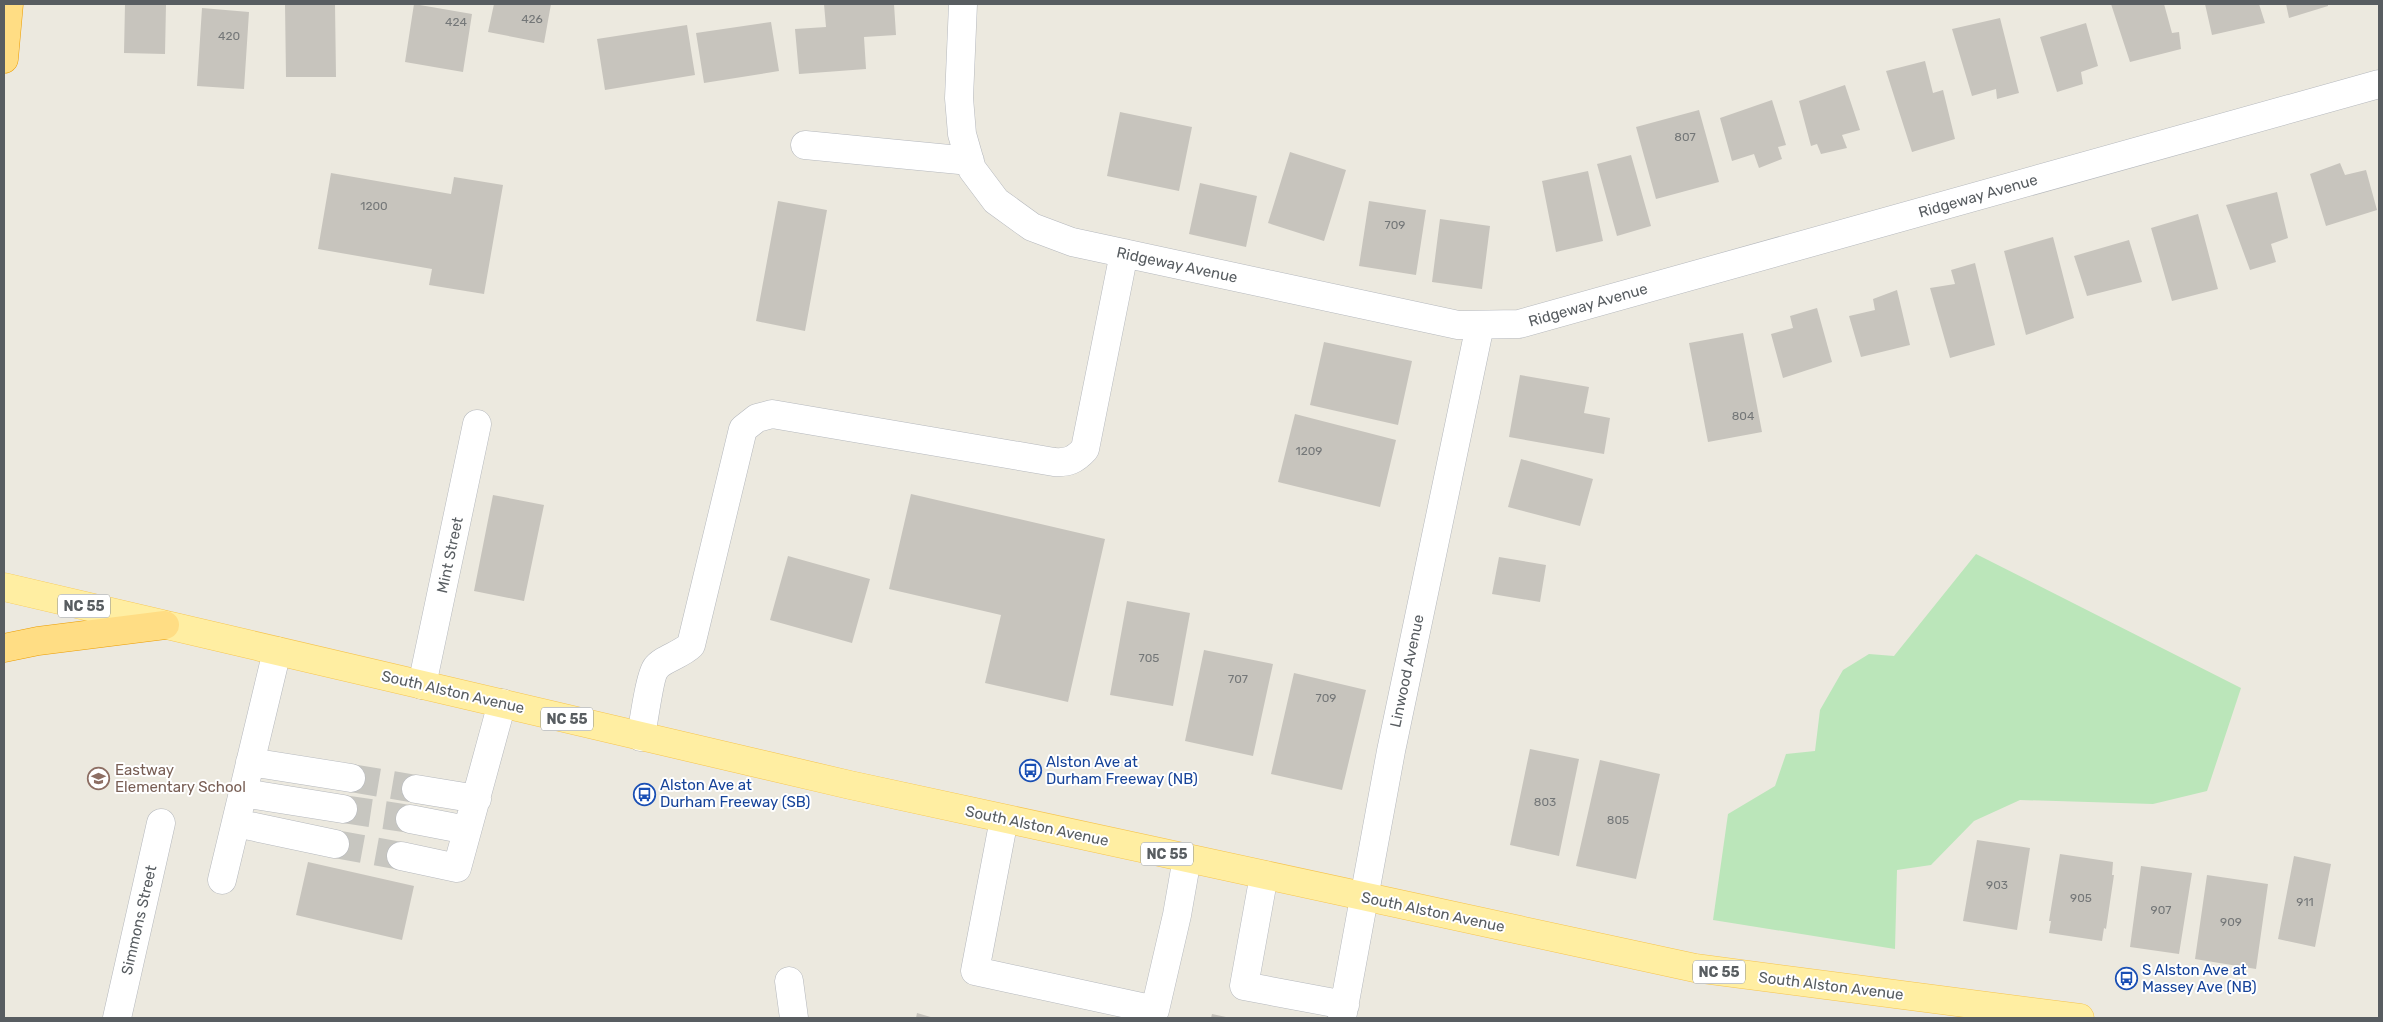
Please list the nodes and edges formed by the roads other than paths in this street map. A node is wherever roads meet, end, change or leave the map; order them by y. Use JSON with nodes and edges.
{"nodes":[{"id":1,"x":9,"y":4,"type":"edge"},
{"id":2,"x":963,"y":4,"type":"edge"},
{"id":3,"x":4,"y":59,"type":"edge"},
{"id":4,"x":2379,"y":84,"type":"edge"},
{"id":5,"x":805,"y":145,"type":"dead end"},
{"id":6,"x":970,"y":161,"type":"junction"},
{"id":7,"x":1124,"y":254,"type":"junction"},
{"id":8,"x":1480,"y":325,"type":"junction"},
{"id":9,"x":477,"y":424,"type":"dead end"},
{"id":10,"x":4,"y":587,"type":"edge"},
{"id":11,"x":165,"y":625,"type":"junction"},
{"id":12,"x":4,"y":648,"type":"edge"},
{"id":13,"x":277,"y":652,"type":"junction"},
{"id":14,"x":422,"y":685,"type":"junction"},
{"id":15,"x":502,"y":703,"type":"junction"},
{"id":16,"x":641,"y":736,"type":"junction"},
{"id":17,"x":250,"y":762,"type":"junction"},
{"id":18,"x":351,"y":778,"type":"tunnel mouth"},
{"id":19,"x":416,"y":789,"type":"tunnel mouth"},
{"id":20,"x":243,"y":793,"type":"junction"},
{"id":21,"x":477,"y":799,"type":"junction"},
{"id":22,"x":343,"y":808,"type":"tunnel mouth"},
{"id":23,"x":410,"y":819,"type":"tunnel mouth"},
{"id":24,"x":1004,"y":819,"type":"junction"},
{"id":25,"x":161,"y":823,"type":"dead end"},
{"id":26,"x":236,"y":824,"type":"junction"},
{"id":27,"x":467,"y":830,"type":"junction"},
{"id":28,"x":335,"y":844,"type":"tunnel mouth"},
{"id":29,"x":401,"y":856,"type":"tunnel mouth"},
{"id":30,"x":1187,"y":858,"type":"junction"},
{"id":31,"x":1264,"y":875,"type":"junction"},
{"id":32,"x":222,"y":880,"type":"dead end"},
{"id":33,"x":1363,"y":897,"type":"junction"},
{"id":34,"x":789,"y":981,"type":"dead end"},
{"id":35,"x":1950,"y":1010,"type":"edge"},
{"id":36,"x":1344,"y":1012,"type":"edge"},
{"id":37,"x":117,"y":1018,"type":"edge"},
{"id":38,"x":794,"y":1018,"type":"edge"},
{"id":39,"x":2080,"y":1018,"type":"edge"}],
"edges":[{"from":1,"to":3,"type":"highway"},
{"from":2,"to":6,"type":"street","name":"Ridgeway Avenue"},
{"from":4,"to":8,"type":"street","name":"Ridgeway Avenue"},
{"from":5,"to":6,"type":"street"},
{"from":6,"to":7,"type":"street","name":"Ridgeway Avenue"},
{"from":7,"to":8,"type":"street","name":"Ridgeway Avenue"},
{"from":7,"to":16,"type":"street"},
{"from":8,"to":33,"type":"street","name":"Linwood Avenue"},
{"from":9,"to":14,"type":"street","name":"Mint Street"},
{"from":10,"to":11,"type":"main road","name":"South Alston Avenue","number":"NC 55"},
{"from":11,"to":12,"type":"highway"},
{"from":11,"to":13,"type":"main road","name":"South Alston Avenue","number":"NC 55"},
{"from":13,"to":14,"type":"main road","name":"South Alston Avenue","number":"NC 55"},
{"from":13,"to":17,"type":"street"},
{"from":14,"to":15,"type":"main road","name":"South Alston Avenue","number":"NC 55"},
{"from":15,"to":16,"type":"main road","name":"South Alston Avenue","number":"NC 55"},
{"from":15,"to":21,"type":"street"},
{"from":16,"to":24,"type":"main road","name":"South Alston Avenue","number":"NC 55"},
{"from":17,"to":18,"type":"street"},
{"from":17,"to":20,"type":"street"},
{"from":19,"to":21,"type":"street"},
{"from":20,"to":22,"type":"street"},
{"from":20,"to":26,"type":"street"},
{"from":21,"to":27,"type":"street"},
{"from":23,"to":27,"type":"street"},
{"from":24,"to":30,"type":"main road","name":"South Alston Avenue","number":"NC 55"},
{"from":24,"to":30,"type":"street"},
{"from":25,"to":37,"type":"street","name":"Simmons Street"},
{"from":26,"to":28,"type":"street"},
{"from":26,"to":32,"type":"street"},
{"from":27,"to":29,"type":"street"},
{"from":30,"to":31,"type":"main road","name":"South Alston Avenue","number":"NC 55"},
{"from":31,"to":33,"type":"main road","name":"South Alston Avenue","number":"NC 55"},
{"from":31,"to":36,"type":"street"},
{"from":33,"to":35,"type":"main road","name":"South Alston Avenue","number":"NC 55"},
{"from":33,"to":36,"type":"street","name":"Linwood Avenue"},
{"from":34,"to":38,"type":"street"},
{"from":35,"to":39,"type":"main road","name":"South Alston Avenue","number":"NC 55"}]}
